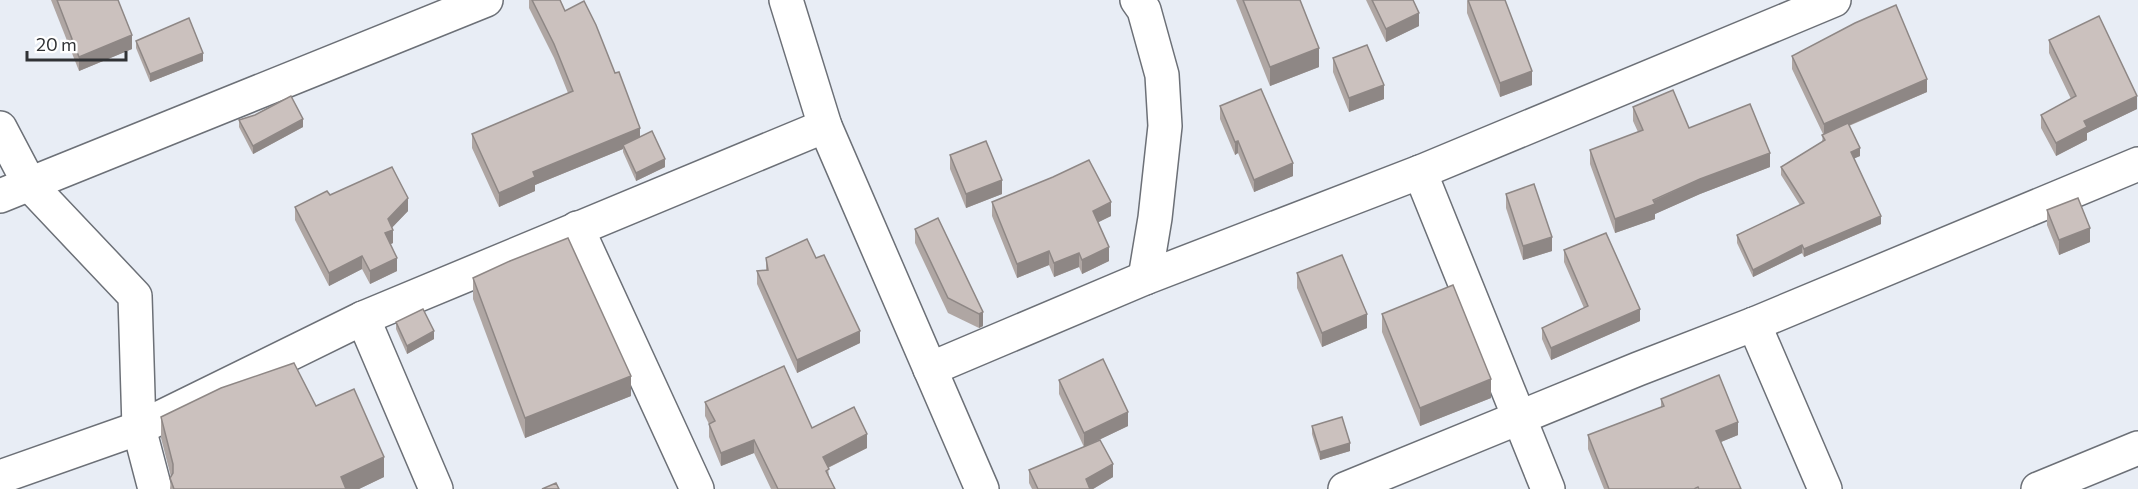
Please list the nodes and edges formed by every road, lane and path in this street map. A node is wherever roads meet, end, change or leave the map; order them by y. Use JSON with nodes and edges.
{"nodes":[{"id":1,"x":486,"y":0,"type":"edge"},
{"id":2,"x":786,"y":0,"type":"edge"},
{"id":3,"x":1833,"y":0,"type":"edge"},
{"id":4,"x":1149,"y":3,"type":"edge"},
{"id":5,"x":825,"y":126,"type":"junction"},
{"id":6,"x":0,"y":128,"type":"edge"},
{"id":7,"x":2138,"y":164,"type":"edge"},
{"id":8,"x":1420,"y":172,"type":"junction"},
{"id":9,"x":15,"y":191,"type":"edge"},
{"id":10,"x":577,"y":228,"type":"junction"},
{"id":11,"x":1145,"y":279,"type":"junction"},
{"id":12,"x":363,"y":318,"type":"junction"},
{"id":13,"x":1754,"y":324,"type":"junction"},
{"id":14,"x":930,"y":369,"type":"junction"},
{"id":15,"x":1518,"y":418,"type":"junction"},
{"id":16,"x":139,"y":428,"type":"junction"},
{"id":17,"x":2138,"y":448,"type":"edge"},
{"id":18,"x":0,"y":477,"type":"edge"},
{"id":19,"x":156,"y":489,"type":"edge"},
{"id":20,"x":436,"y":489,"type":"edge"},
{"id":21,"x":697,"y":489,"type":"edge"},
{"id":22,"x":982,"y":489,"type":"edge"},
{"id":23,"x":1344,"y":489,"type":"edge"},
{"id":24,"x":1548,"y":489,"type":"edge"},
{"id":25,"x":1825,"y":489,"type":"edge"},
{"id":26,"x":2038,"y":489,"type":"edge"}],
"edges":[{"from":1,"to":9,"type":"street"},
{"from":2,"to":5,"type":"street"},
{"from":3,"to":8,"type":"street"},
{"from":4,"to":11,"type":"street"},
{"from":5,"to":10,"type":"street"},
{"from":5,"to":14,"type":"street"},
{"from":6,"to":9,"type":"street"},
{"from":7,"to":13,"type":"street"},
{"from":8,"to":11,"type":"street"},
{"from":8,"to":15,"type":"street"},
{"from":9,"to":16,"type":"street"},
{"from":10,"to":12,"type":"street"},
{"from":10,"to":21,"type":"street"},
{"from":11,"to":14,"type":"street"},
{"from":12,"to":16,"type":"street"},
{"from":12,"to":20,"type":"street"},
{"from":13,"to":15,"type":"street"},
{"from":13,"to":25,"type":"street"},
{"from":14,"to":22,"type":"street"},
{"from":15,"to":23,"type":"street"},
{"from":15,"to":24,"type":"street"},
{"from":16,"to":18,"type":"street"},
{"from":16,"to":19,"type":"street"},
{"from":17,"to":26,"type":"street"}]}
